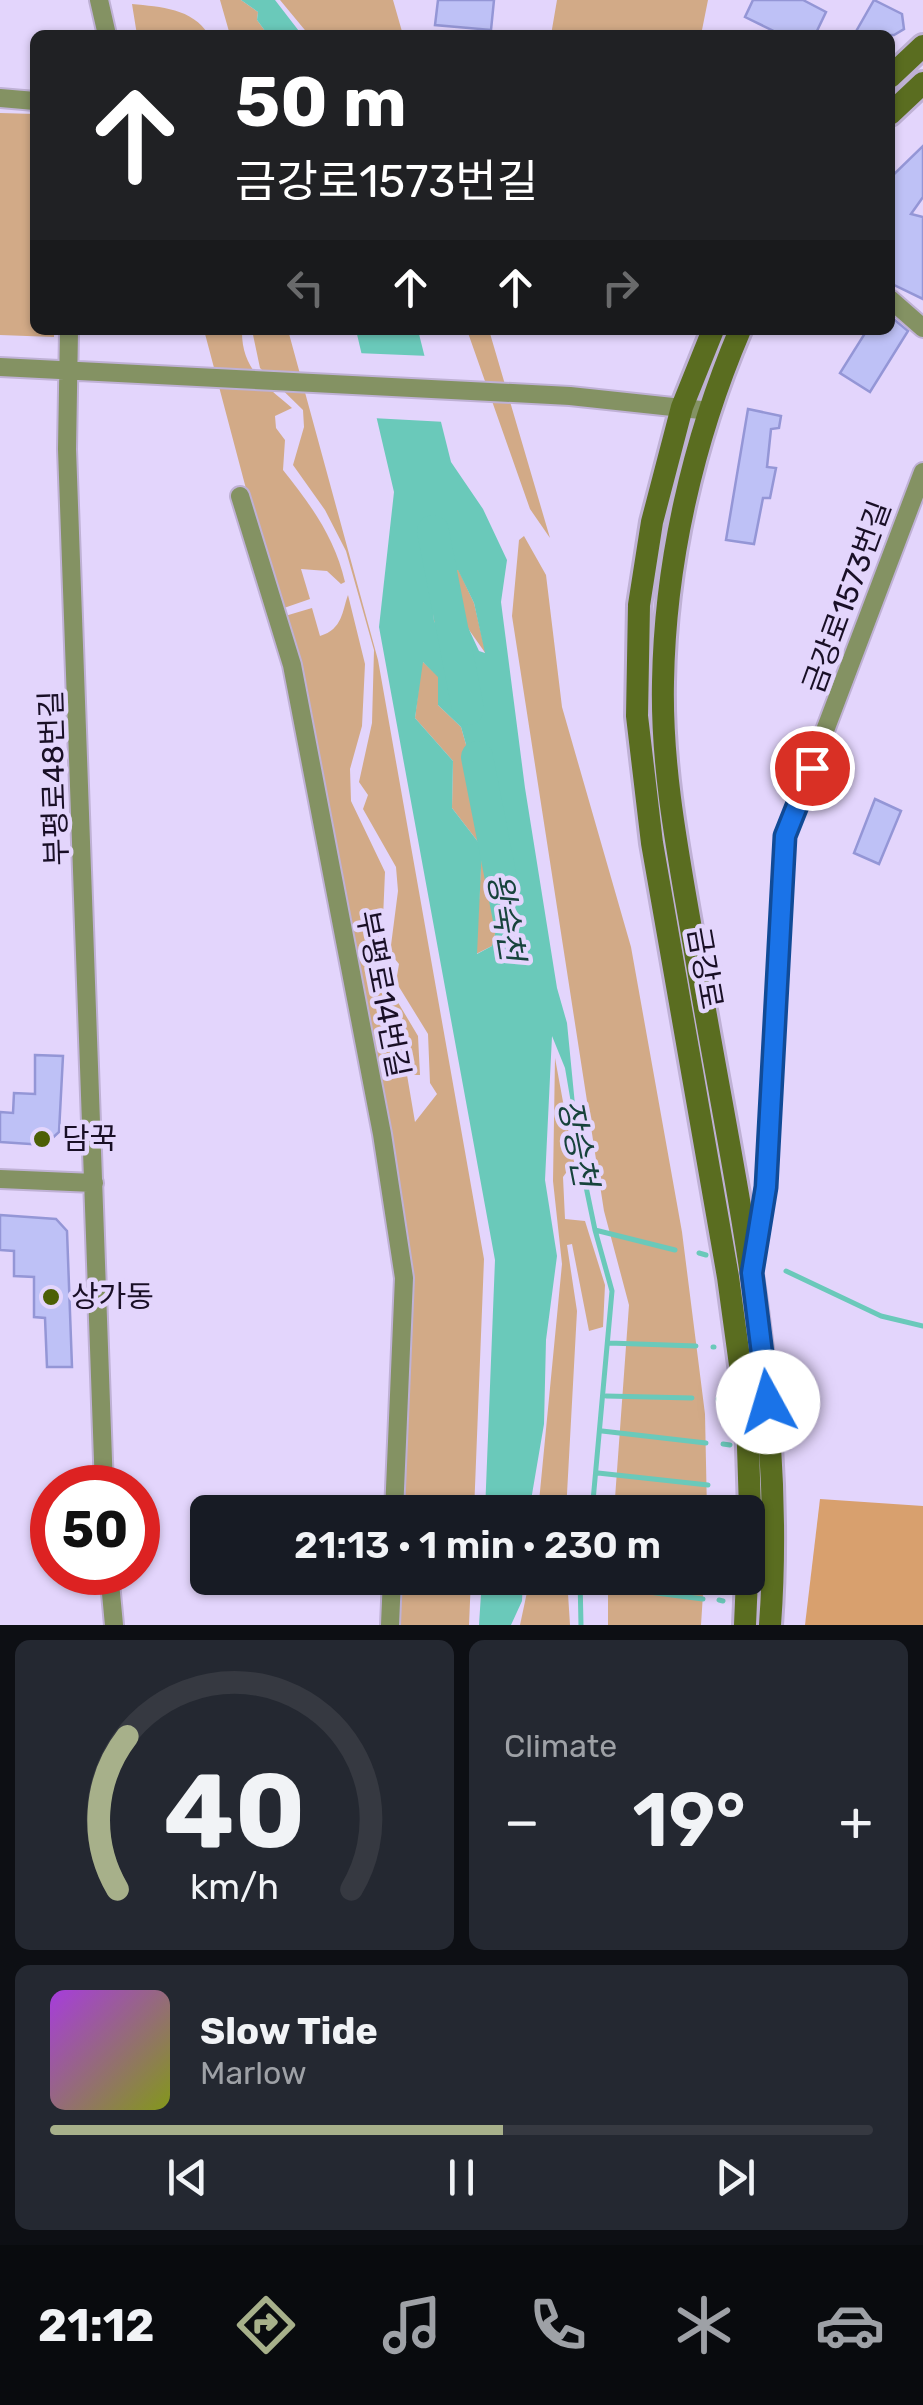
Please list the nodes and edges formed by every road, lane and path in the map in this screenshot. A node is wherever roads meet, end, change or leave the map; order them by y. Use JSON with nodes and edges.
{"nodes":[{"id":1,"x":99,"y":0,"type":"edge"},
{"id":2,"x":106,"y":30,"type":"edge"},
{"id":3,"x":923,"y":46,"type":"edge"},
{"id":4,"x":895,"y":72,"type":"edge"},
{"id":5,"x":923,"y":83,"type":"edge"},
{"id":6,"x":0,"y":98,"type":"edge"},
{"id":7,"x":30,"y":100,"type":"edge"},
{"id":8,"x":895,"y":109,"type":"edge"},
{"id":9,"x":895,"y":303,"type":"edge"},
{"id":10,"x":923,"y":328,"type":"edge"},
{"id":11,"x":70,"y":335,"type":"edge"},
{"id":12,"x":711,"y":335,"type":"edge"},
{"id":13,"x":738,"y":335,"type":"edge"},
{"id":14,"x":0,"y":367,"type":"edge"},
{"id":15,"x":66,"y":371,"type":"junction"},
{"id":16,"x":682,"y":407,"type":"junction"},
{"id":17,"x":710,"y":411,"type":"junction"},
{"id":18,"x":923,"y":472,"type":"edge"},
{"id":19,"x":240,"y":496,"type":"dead end"},
{"id":20,"x":0,"y":1179,"type":"edge"},
{"id":21,"x":94,"y":1183,"type":"junction"},
{"id":22,"x":752,"y":1273,"type":"junction"},
{"id":23,"x":103,"y":1465,"type":"edge"},
{"id":24,"x":395,"y":1495,"type":"edge"},
{"id":25,"x":111,"y":1595,"type":"edge"},
{"id":26,"x":391,"y":1595,"type":"edge"},
{"id":27,"x":114,"y":1625,"type":"edge"},
{"id":28,"x":390,"y":1625,"type":"edge"},
{"id":29,"x":745,"y":1625,"type":"edge"},
{"id":30,"x":770,"y":1625,"type":"edge"}],
"edges":[{"from":1,"to":2,"type":"street"},
{"from":3,"to":4,"type":"main road"},
{"from":5,"to":8,"type":"main road"},
{"from":6,"to":7,"type":"street"},
{"from":9,"to":10,"type":"street"},
{"from":11,"to":15,"type":"street","name":"부평로48번길"},
{"from":12,"to":16,"type":"main road","name":"금강로"},
{"from":13,"to":17,"type":"main road","name":"금강로"},
{"from":14,"to":15,"type":"street"},
{"from":15,"to":16,"type":"street"},
{"from":15,"to":21,"type":"street","name":"부평로48번길"},
{"from":16,"to":17,"type":"street"},
{"from":16,"to":29,"type":"main road","name":"금강로"},
{"from":17,"to":22,"type":"main road","name":"금강로"},
{"from":18,"to":22,"type":"street","name":"금강로1573번길"},
{"from":19,"to":24,"type":"street","name":"부평로14번길"},
{"from":20,"to":21,"type":"street"},
{"from":21,"to":23,"type":"street","name":"부평로48번길"},
{"from":22,"to":30,"type":"main road","name":"금강로"},
{"from":25,"to":27,"type":"street"},
{"from":26,"to":28,"type":"street"}]}
